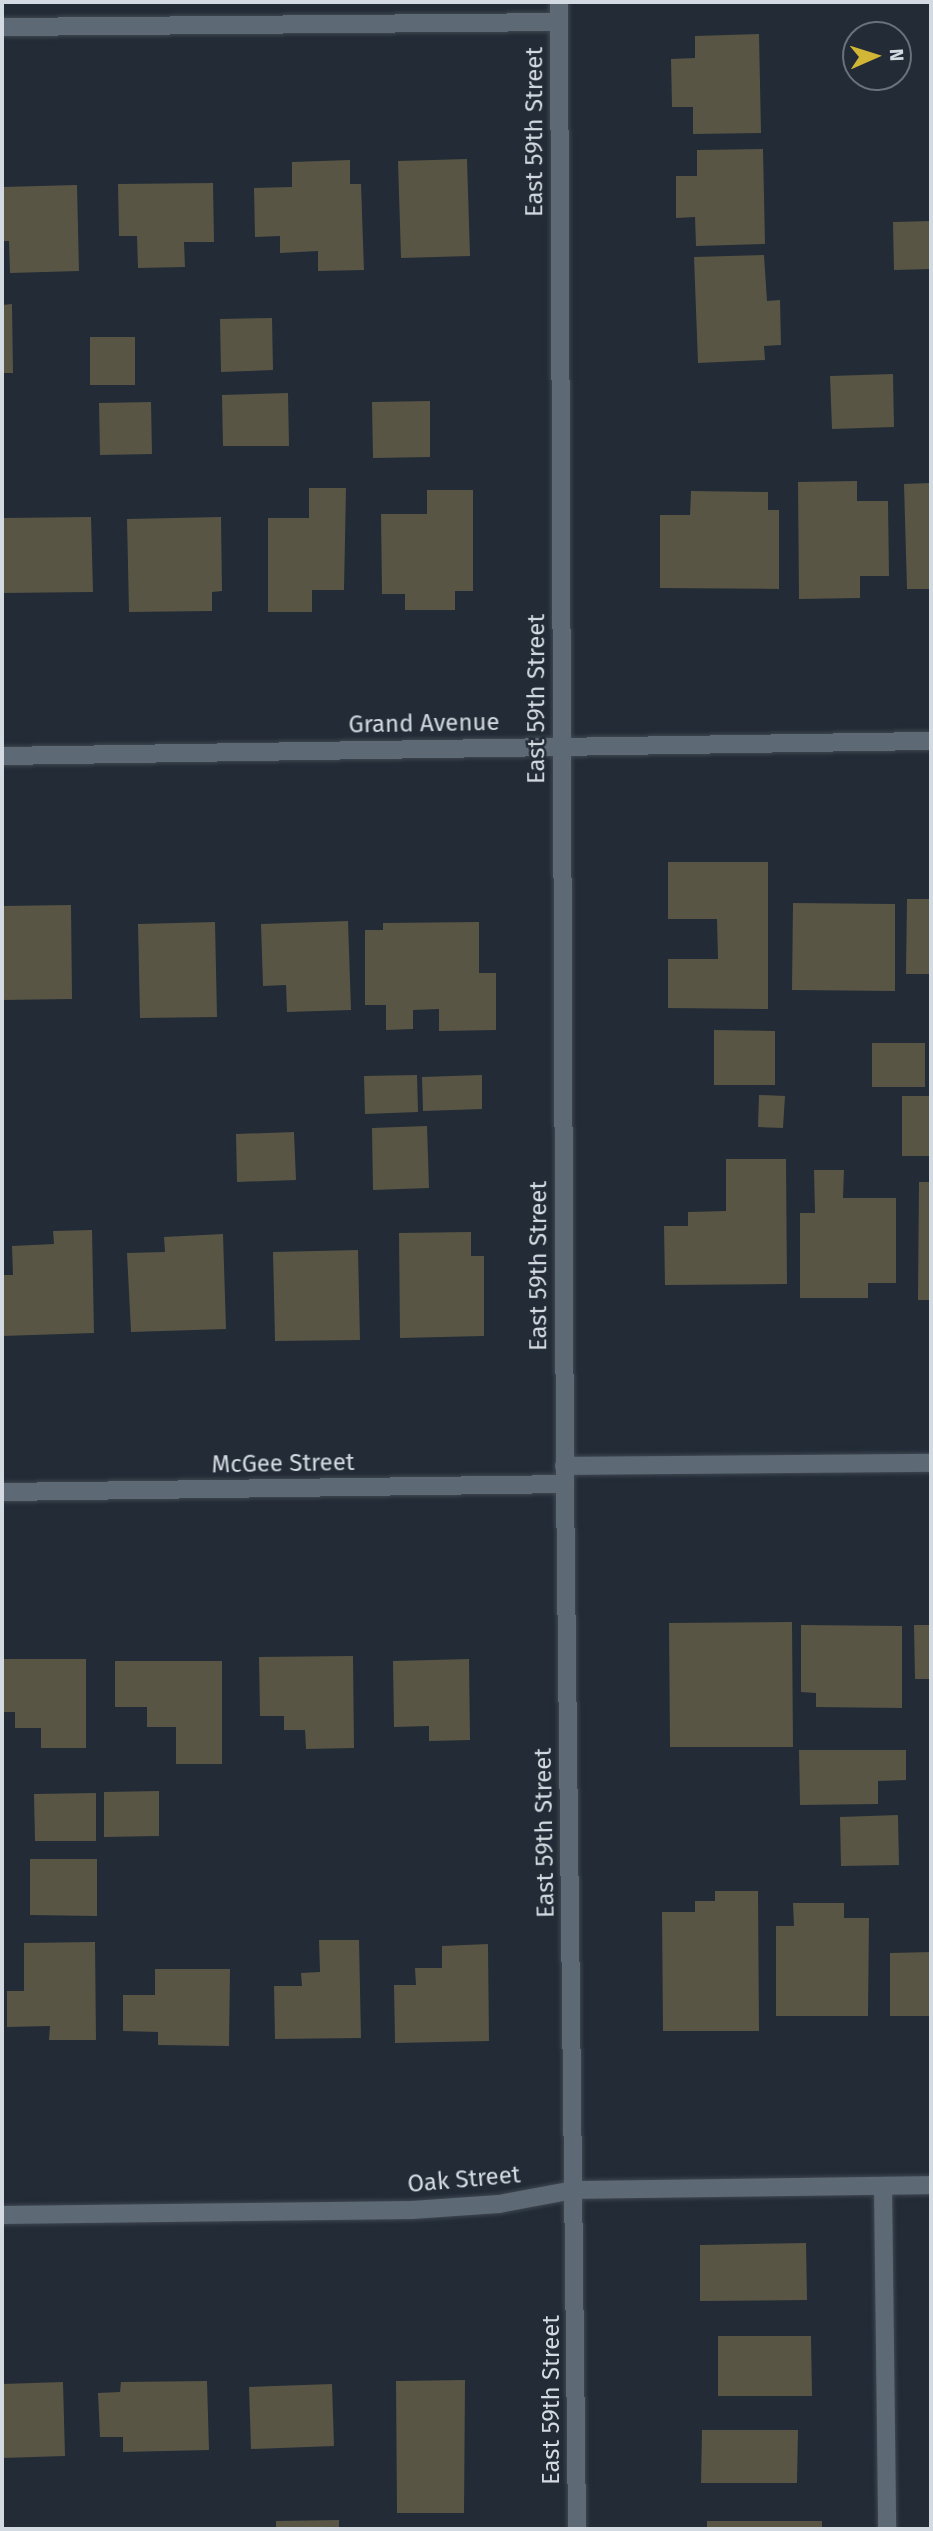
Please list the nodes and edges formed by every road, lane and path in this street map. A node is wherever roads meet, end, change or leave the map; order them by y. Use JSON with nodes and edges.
{"nodes":[{"id":1,"x":559,"y":2,"type":"edge"},
{"id":2,"x":559,"y":22,"type":"junction"},
{"id":3,"x":2,"y":27,"type":"edge"},
{"id":4,"x":931,"y":741,"type":"edge"},
{"id":5,"x":562,"y":746,"type":"junction"},
{"id":6,"x":2,"y":757,"type":"edge"},
{"id":7,"x":931,"y":1463,"type":"edge"},
{"id":8,"x":564,"y":1475,"type":"junction"},
{"id":9,"x":2,"y":1492,"type":"edge"},
{"id":10,"x":931,"y":2185,"type":"edge"},
{"id":11,"x":883,"y":2186,"type":"junction"},
{"id":12,"x":575,"y":2190,"type":"junction"},
{"id":13,"x":2,"y":2215,"type":"edge"},
{"id":14,"x":577,"y":2529,"type":"edge"},
{"id":15,"x":887,"y":2529,"type":"edge"}],
"edges":[{"from":1,"to":2,"type":"street","name":"East 59th Street"},
{"from":2,"to":3,"type":"street"},
{"from":2,"to":5,"type":"street","name":"East 59th Street"},
{"from":4,"to":5,"type":"street","name":"Grand Avenue"},
{"from":5,"to":6,"type":"street","name":"Grand Avenue"},
{"from":5,"to":8,"type":"street","name":"East 59th Street"},
{"from":7,"to":8,"type":"street","name":"McGee Street"},
{"from":8,"to":9,"type":"street","name":"McGee Street"},
{"from":8,"to":12,"type":"street","name":"East 59th Street"},
{"from":10,"to":11,"type":"street","name":"Oak Street"},
{"from":11,"to":12,"type":"street","name":"Oak Street"},
{"from":11,"to":15,"type":"street"},
{"from":12,"to":13,"type":"street","name":"Oak Street"},
{"from":12,"to":14,"type":"street","name":"East 59th Street"}]}
